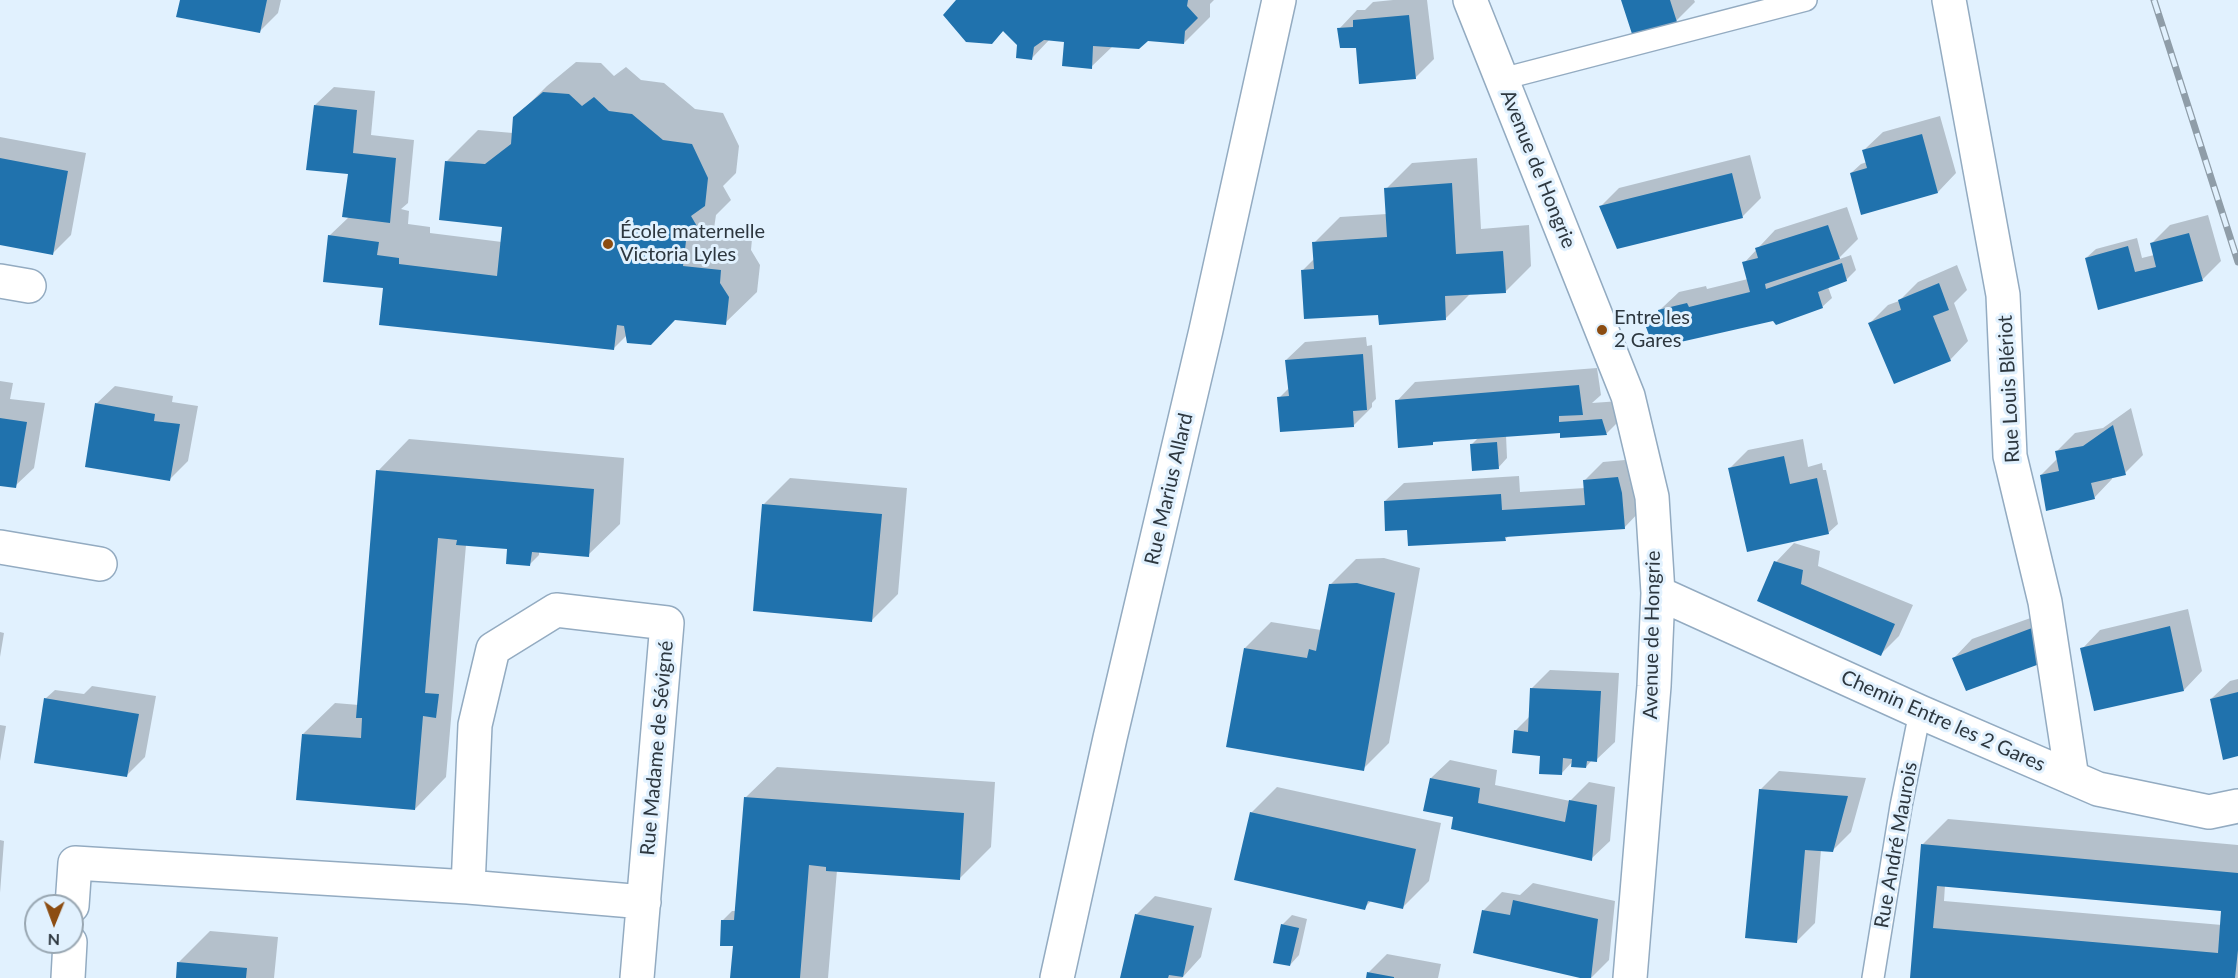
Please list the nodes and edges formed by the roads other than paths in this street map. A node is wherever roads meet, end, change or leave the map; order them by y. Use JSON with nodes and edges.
{"nodes":[{"id":1,"x":1280,"y":0,"type":"edge"},
{"id":2,"x":1470,"y":0,"type":"edge"},
{"id":3,"x":1806,"y":0,"type":"edge"},
{"id":4,"x":1949,"y":0,"type":"edge"},
{"id":5,"x":1502,"y":79,"type":"junction"},
{"id":6,"x":0,"y":547,"type":"edge"},
{"id":7,"x":100,"y":564,"type":"dead end"},
{"id":8,"x":1658,"y":593,"type":"junction"},
{"id":9,"x":1920,"y":712,"type":"junction"},
{"id":10,"x":2072,"y":778,"type":"junction"},
{"id":11,"x":2238,"y":806,"type":"edge"},
{"id":12,"x":468,"y":887,"type":"junction"},
{"id":13,"x":73,"y":894,"type":"edge"},
{"id":14,"x":644,"y":902,"type":"junction"},
{"id":15,"x":69,"y":954,"type":"edge"},
{"id":16,"x":68,"y":978,"type":"edge"},
{"id":17,"x":638,"y":978,"type":"edge"},
{"id":18,"x":1057,"y":978,"type":"edge"},
{"id":19,"x":1629,"y":978,"type":"edge"},
{"id":20,"x":1873,"y":978,"type":"edge"}],
"edges":[{"from":1,"to":18,"type":"street","name":"Rue Marius Allard"},
{"from":2,"to":5,"type":"street","name":"Avenue de Hongrie"},
{"from":3,"to":5,"type":"lane"},
{"from":4,"to":10,"type":"street","name":"Rue Louis Blériot"},
{"from":5,"to":8,"type":"street","name":"Avenue de Hongrie"},
{"from":6,"to":7,"type":"street"},
{"from":8,"to":9,"type":"street","name":"Chemin Entre les 2 Gares"},
{"from":8,"to":19,"type":"street","name":"Avenue de Hongrie"},
{"from":9,"to":10,"type":"street","name":"Chemin Entre les 2 Gares"},
{"from":9,"to":20,"type":"lane","name":"Rue André Maurois"},
{"from":10,"to":11,"type":"street","name":"Chemin Entre les 2 Gares"},
{"from":12,"to":13,"type":"street"},
{"from":12,"to":14,"type":"street"},
{"from":12,"to":14,"type":"street","name":"Rue Madame de Sévigné"},
{"from":14,"to":17,"type":"street","name":"Rue Madame de Sévigné"},
{"from":15,"to":16,"type":"street"}]}
